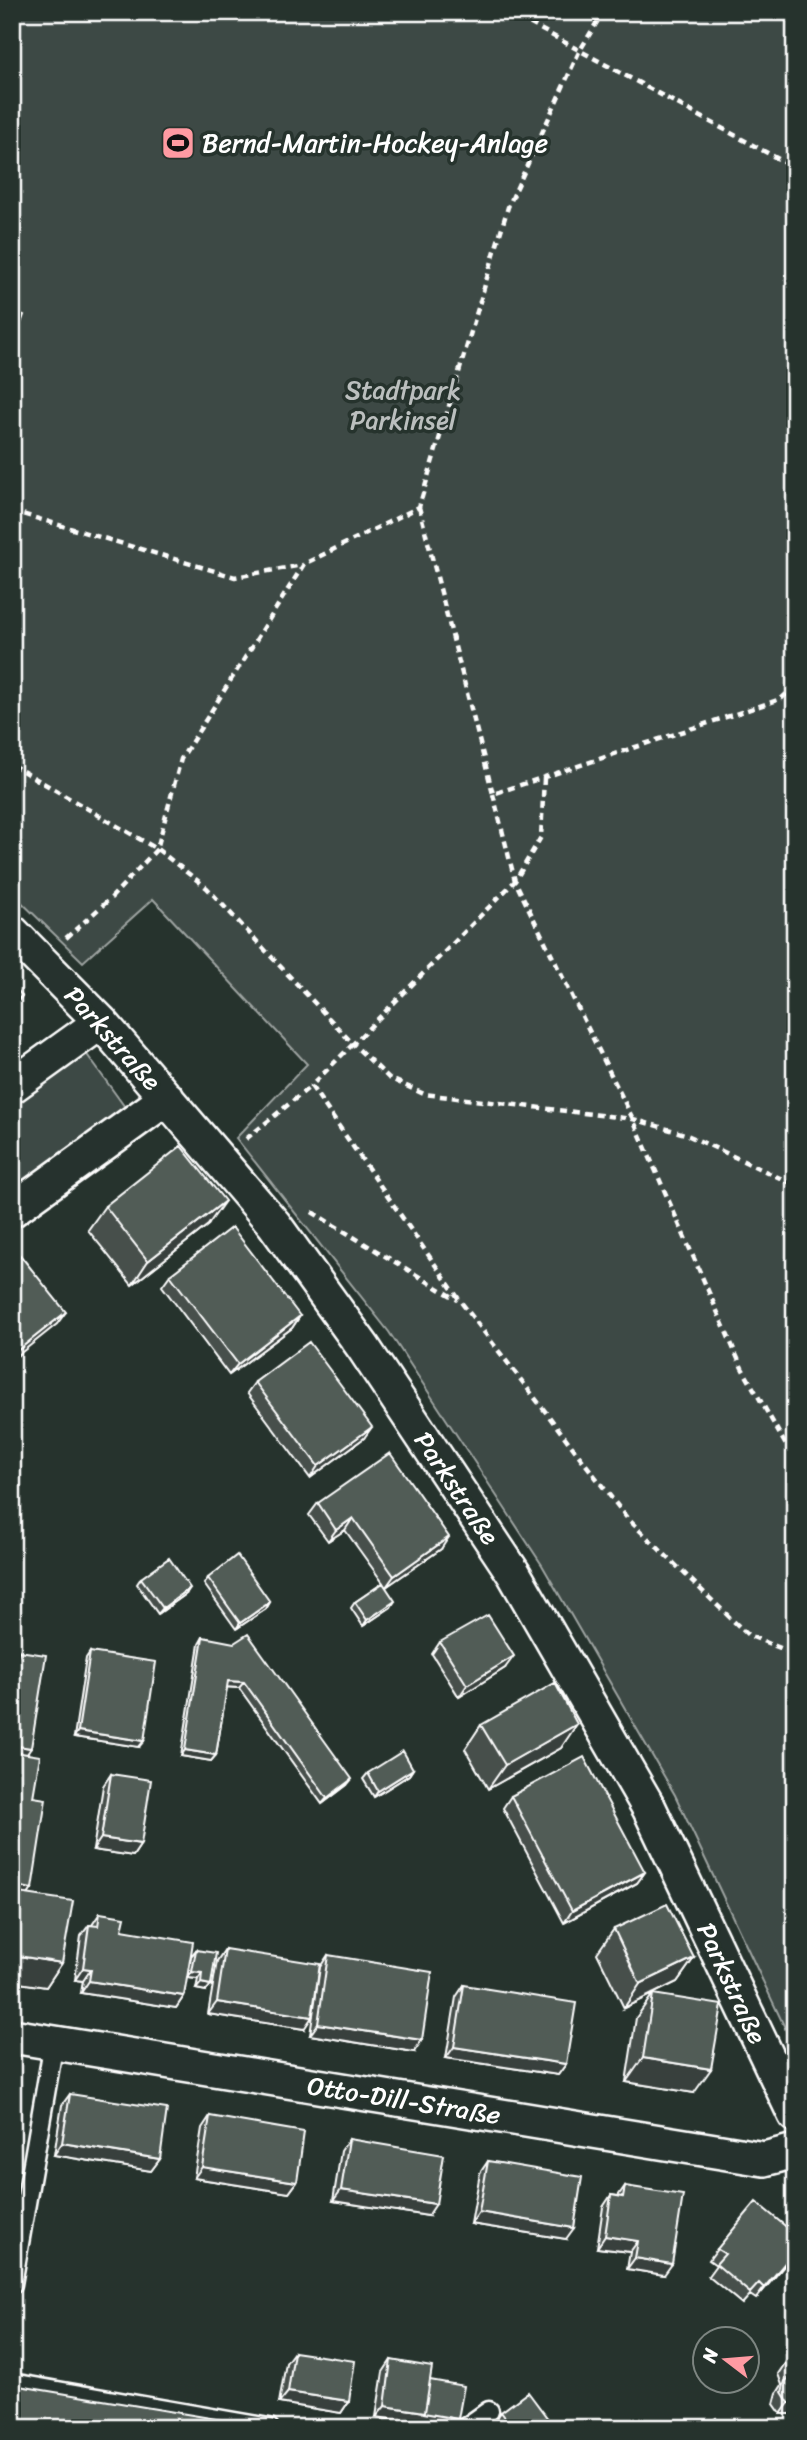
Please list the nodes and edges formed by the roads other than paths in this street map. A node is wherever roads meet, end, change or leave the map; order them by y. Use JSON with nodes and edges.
{"nodes":[{"id":1,"x":12,"y":932,"type":"edge"},
{"id":2,"x":101,"y":1023,"type":"junction"},
{"id":3,"x":12,"y":1086,"type":"edge"},
{"id":4,"x":167,"y":1098,"type":"junction"},
{"id":5,"x":12,"y":1210,"type":"edge"},
{"id":6,"x":12,"y":2036,"type":"edge"},
{"id":7,"x":54,"y":2042,"type":"junction"},
{"id":8,"x":795,"y":2115,"type":"edge"},
{"id":9,"x":795,"y":2151,"type":"edge"},
{"id":10,"x":12,"y":2284,"type":"edge"},
{"id":11,"x":12,"y":2383,"type":"edge"},
{"id":12,"x":489,"y":2411,"type":"dead end"},
{"id":13,"x":269,"y":2428,"type":"edge"},
{"id":14,"x":466,"y":2428,"type":"edge"}],
"edges":[{"from":1,"to":2,"type":"street","name":"Parkstraße"},
{"from":2,"to":3,"type":"street"},
{"from":2,"to":4,"type":"street","name":"Parkstraße"},
{"from":4,"to":5,"type":"street"},
{"from":4,"to":8,"type":"street","name":"Parkstraße"},
{"from":6,"to":7,"type":"street","name":"Otto-Dill-Straße"},
{"from":7,"to":9,"type":"street","name":"Otto-Dill-Straße"},
{"from":7,"to":10,"type":"lane"},
{"from":11,"to":13,"type":"lane"},
{"from":12,"to":14,"type":"lane"}]}
